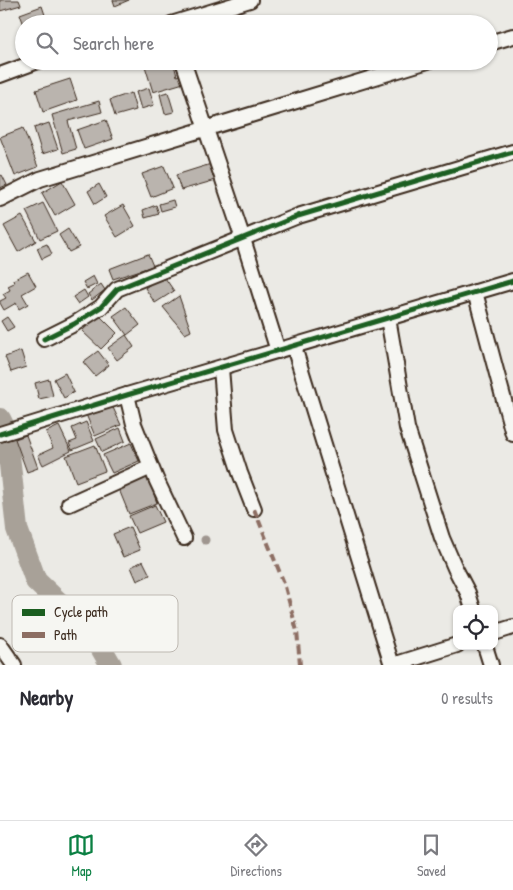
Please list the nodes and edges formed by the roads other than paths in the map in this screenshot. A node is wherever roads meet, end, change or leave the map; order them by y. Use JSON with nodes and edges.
{"nodes":[{"id":1,"x":250,"y":0,"type":"edge"},
{"id":2,"x":201,"y":15,"type":"edge"},
{"id":3,"x":513,"y":36,"type":"edge"},
{"id":4,"x":498,"y":40,"type":"edge"},
{"id":5,"x":15,"y":69,"type":"edge"},
{"id":6,"x":186,"y":70,"type":"edge"},
{"id":7,"x":398,"y":70,"type":"edge"},
{"id":8,"x":0,"y":75,"type":"edge"},
{"id":9,"x":205,"y":128,"type":"junction"},
{"id":10,"x":513,"y":152,"type":"edge"},
{"id":11,"x":0,"y":199,"type":"edge"},
{"id":12,"x":243,"y":239,"type":"junction"},
{"id":13,"x":513,"y":281,"type":"edge"},
{"id":14,"x":475,"y":292,"type":"junction"},
{"id":15,"x":388,"y":318,"type":"junction"},
{"id":16,"x":44,"y":339,"type":"dead end"},
{"id":17,"x":294,"y":346,"type":"junction"},
{"id":18,"x":278,"y":351,"type":"junction"},
{"id":19,"x":221,"y":368,"type":"junction"},
{"id":20,"x":127,"y":395,"type":"junction"},
{"id":21,"x":0,"y":434,"type":"edge"},
{"id":22,"x":513,"y":434,"type":"edge"},
{"id":23,"x":151,"y":467,"type":"junction"},
{"id":24,"x":69,"y":504,"type":"dead end"},
{"id":25,"x":254,"y":509,"type":"dead end"},
{"id":26,"x":184,"y":538,"type":"dead end"},
{"id":27,"x":472,"y":605,"type":"edge"},
{"id":28,"x":513,"y":627,"type":"edge"},
{"id":29,"x":498,"y":632,"type":"edge"},
{"id":30,"x":0,"y":645,"type":"edge"},
{"id":31,"x":453,"y":646,"type":"edge"},
{"id":32,"x":486,"y":650,"type":"edge"},
{"id":33,"x":14,"y":665,"type":"edge"},
{"id":34,"x":393,"y":665,"type":"edge"},
{"id":35,"x":490,"y":665,"type":"edge"}],
"edges":[{"from":1,"to":2,"type":"street"},
{"from":3,"to":4,"type":"street"},
{"from":5,"to":8,"type":"street"},
{"from":6,"to":9,"type":"street"},
{"from":7,"to":9,"type":"street"},
{"from":9,"to":11,"type":"street"},
{"from":9,"to":12,"type":"street"},
{"from":10,"to":12,"type":"street"},
{"from":12,"to":16,"type":"street"},
{"from":12,"to":18,"type":"street"},
{"from":13,"to":14,"type":"street"},
{"from":14,"to":15,"type":"street"},
{"from":14,"to":22,"type":"street"},
{"from":15,"to":17,"type":"street"},
{"from":15,"to":27,"type":"street"},
{"from":17,"to":18,"type":"street"},
{"from":17,"to":34,"type":"street"},
{"from":18,"to":19,"type":"street"},
{"from":19,"to":20,"type":"street"},
{"from":19,"to":25,"type":"street"},
{"from":20,"to":21,"type":"street"},
{"from":20,"to":23,"type":"street"},
{"from":23,"to":24,"type":"street"},
{"from":23,"to":26,"type":"street"},
{"from":28,"to":29,"type":"street"},
{"from":30,"to":33,"type":"street"},
{"from":31,"to":34,"type":"street"},
{"from":32,"to":35,"type":"street"}]}
